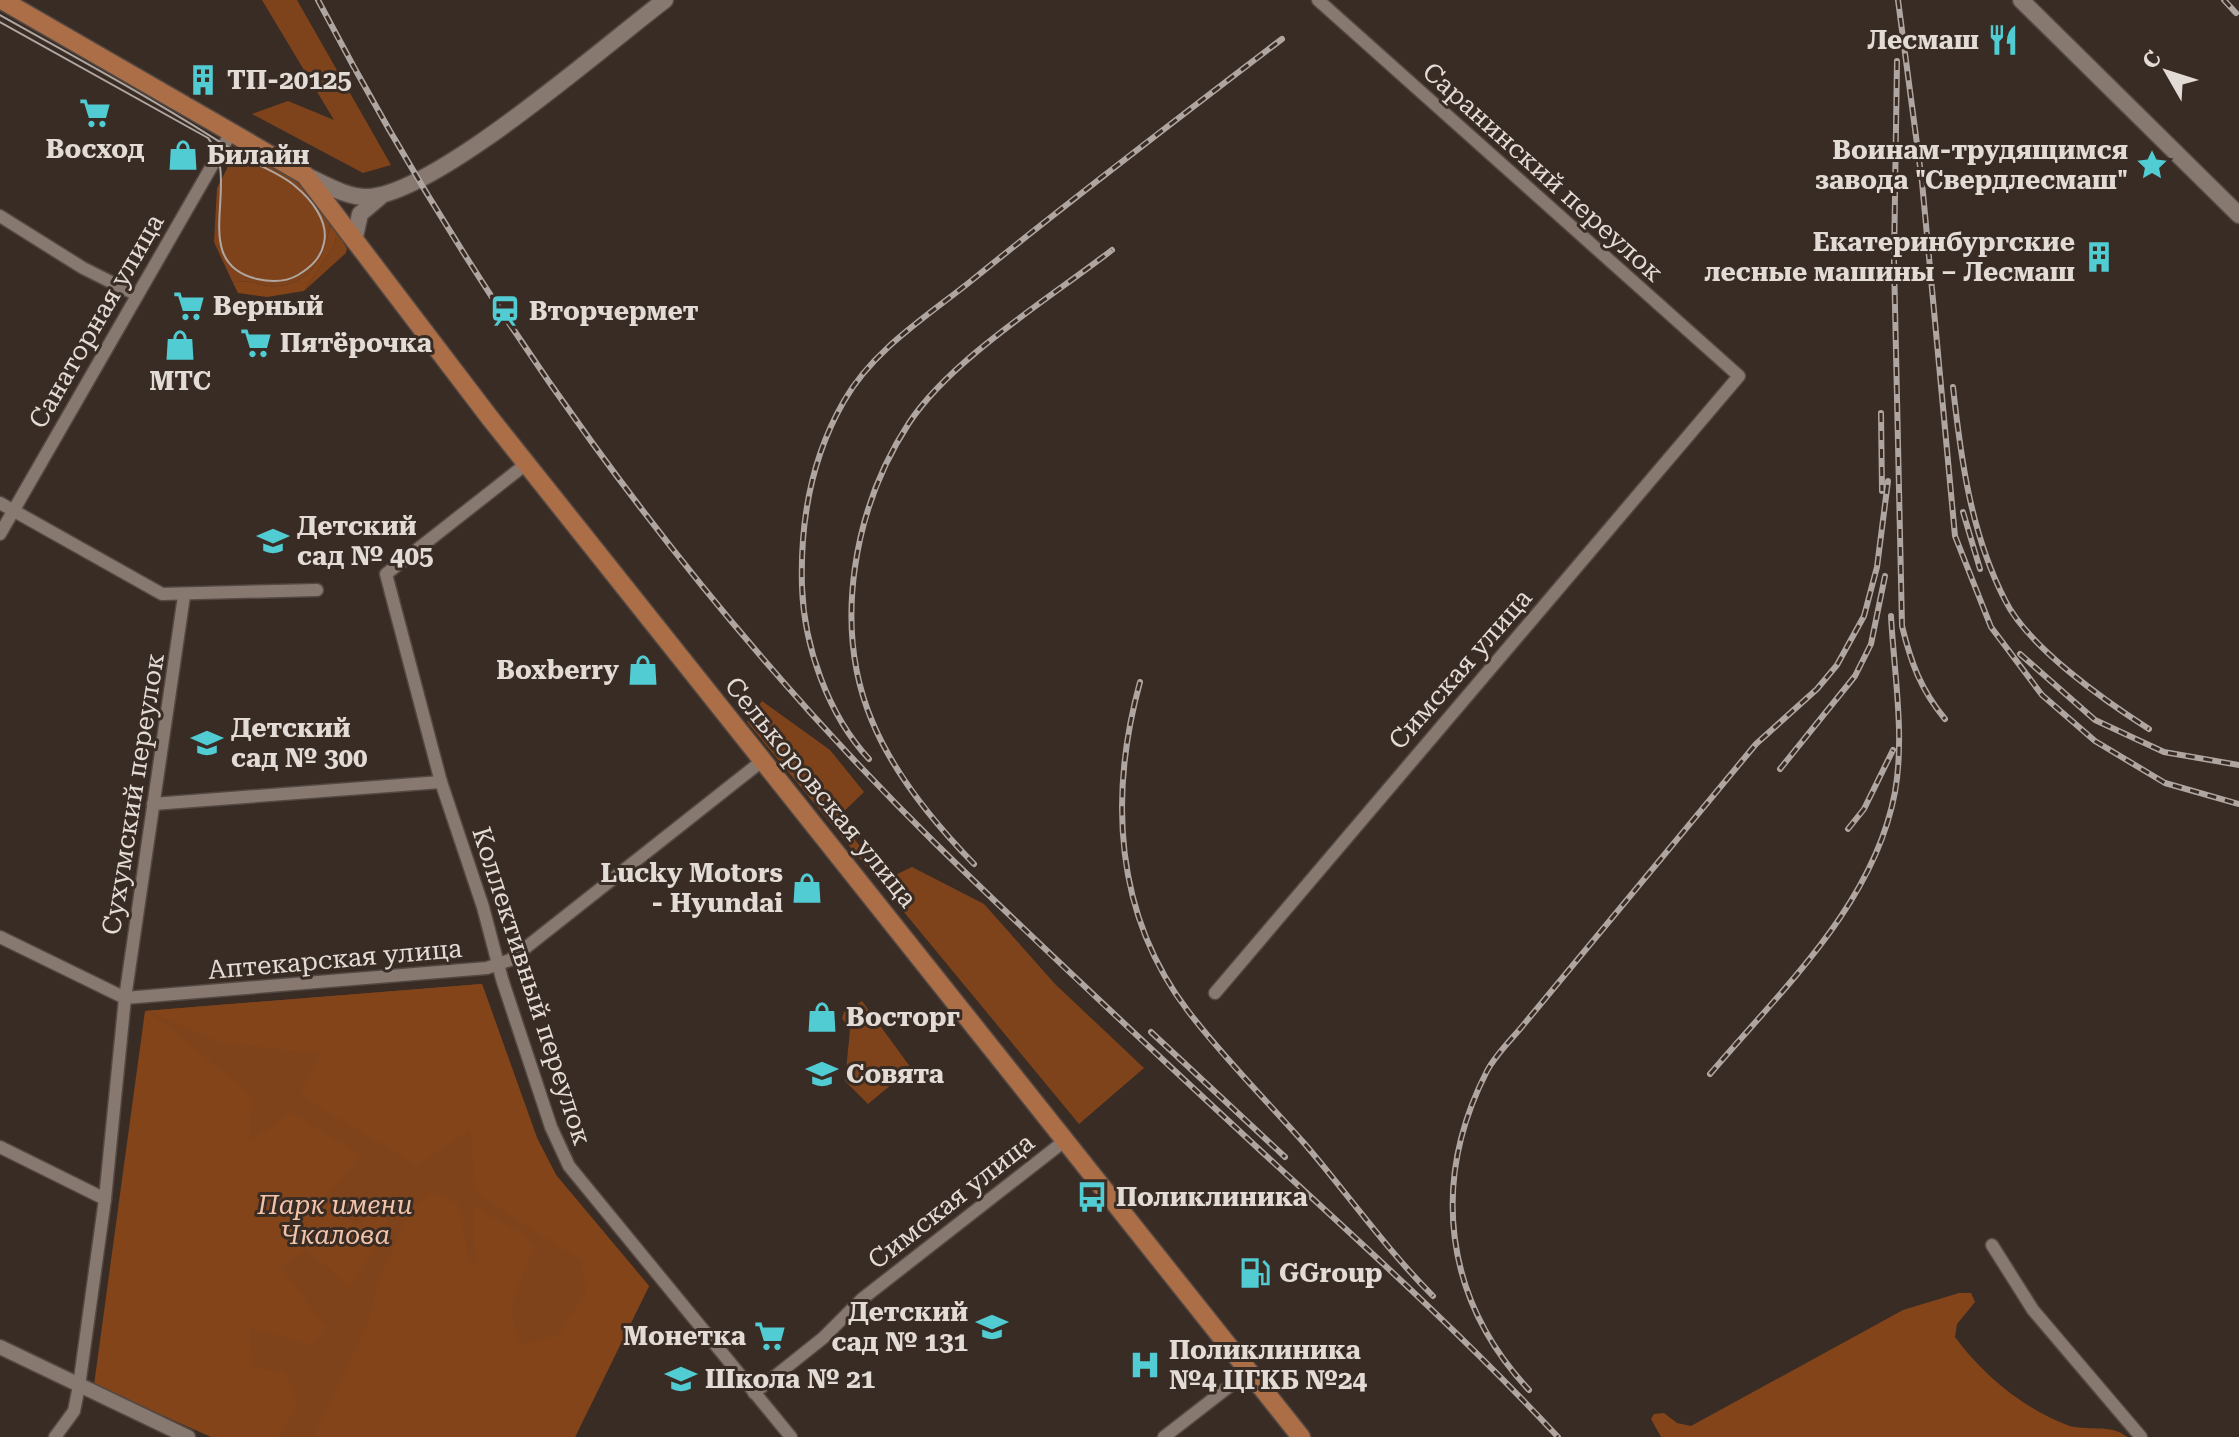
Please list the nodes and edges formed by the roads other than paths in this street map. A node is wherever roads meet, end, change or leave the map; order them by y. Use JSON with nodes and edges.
{"nodes":[{"id":1,"x":665,"y":0,"type":"edge"},
{"id":2,"x":1318,"y":0,"type":"edge"},
{"id":3,"x":2021,"y":0,"type":"edge"},
{"id":4,"x":4,"y":6,"type":"edge"},
{"id":5,"x":232,"y":131,"type":"junction"},
{"id":6,"x":305,"y":175,"type":"junction"},
{"id":7,"x":381,"y":196,"type":"junction"},
{"id":8,"x":2239,"y":215,"type":"edge"},
{"id":9,"x":0,"y":216,"type":"edge"},
{"id":10,"x":354,"y":241,"type":"junction"},
{"id":11,"x":137,"y":295,"type":"junction"},
{"id":12,"x":1739,"y":376,"type":"joint"},
{"id":13,"x":526,"y":464,"type":"junction"},
{"id":14,"x":0,"y":503,"type":"edge"},
{"id":15,"x":13,"y":509,"type":"junction"},
{"id":16,"x":0,"y":534,"type":"edge"},
{"id":17,"x":317,"y":590,"type":"dead end"},
{"id":18,"x":184,"y":596,"type":"junction"},
{"id":19,"x":762,"y":761,"type":"junction"},
{"id":20,"x":441,"y":782,"type":"junction"},
{"id":21,"x":153,"y":804,"type":"junction"},
{"id":22,"x":0,"y":937,"type":"edge"},
{"id":23,"x":499,"y":965,"type":"junction"},
{"id":24,"x":1215,"y":993,"type":"dead end"},
{"id":25,"x":125,"y":998,"type":"junction"},
{"id":26,"x":1067,"y":1139,"type":"junction"},
{"id":27,"x":0,"y":1147,"type":"edge"},
{"id":28,"x":105,"y":1199,"type":"junction"},
{"id":29,"x":1992,"y":1245,"type":"dead end"},
{"id":30,"x":0,"y":1347,"type":"edge"},
{"id":31,"x":1249,"y":1371,"type":"junction"},
{"id":32,"x":79,"y":1386,"type":"junction"},
{"id":33,"x":754,"y":1393,"type":"junction"},
{"id":34,"x":55,"y":1437,"type":"edge"},
{"id":35,"x":188,"y":1437,"type":"edge"},
{"id":36,"x":791,"y":1437,"type":"edge"},
{"id":37,"x":1164,"y":1437,"type":"edge"},
{"id":38,"x":1301,"y":1437,"type":"edge"},
{"id":39,"x":2141,"y":1437,"type":"edge"}],
"edges":[{"from":1,"to":7,"type":"main road"},
{"from":2,"to":12,"type":"street","name":"Саранинский переулок"},
{"from":3,"to":8,"type":"main road"},
{"from":4,"to":5,"type":"main road","name":"Селькоровская улица"},
{"from":5,"to":6,"type":"main road","name":"Селькоровская улица"},
{"from":5,"to":11,"type":"street","name":"Санаторная улица"},
{"from":6,"to":7,"type":"main road"},
{"from":6,"to":10,"type":"main road","name":"Селькоровская улица"},
{"from":7,"to":10,"type":"main road"},
{"from":9,"to":11,"type":"street"},
{"from":10,"to":13,"type":"main road","name":"Селькоровская улица"},
{"from":11,"to":15,"type":"street","name":"Санаторная улица"},
{"from":12,"to":24,"type":"street","name":"Симская улица"},
{"from":13,"to":19,"type":"main road","name":"Селькоровская улица"},
{"from":13,"to":20,"type":"street","name":"Коллективный переулок"},
{"from":14,"to":15,"type":"street"},
{"from":15,"to":16,"type":"street","name":"Санаторная улица"},
{"from":15,"to":18,"type":"street"},
{"from":17,"to":18,"type":"street"},
{"from":18,"to":21,"type":"street","name":"Сухумский переулок"},
{"from":19,"to":23,"type":"street","name":"Аптекарская улица"},
{"from":19,"to":26,"type":"main road","name":"Селькоровская улица"},
{"from":20,"to":21,"type":"street"},
{"from":20,"to":23,"type":"street","name":"Коллективный переулок"},
{"from":21,"to":25,"type":"street","name":"Сухумский переулок"},
{"from":22,"to":25,"type":"street"},
{"from":23,"to":25,"type":"street","name":"Аптекарская улица"},
{"from":23,"to":33,"type":"street","name":"Коллективный переулок"},
{"from":25,"to":28,"type":"street","name":"Сухумский переулок"},
{"from":26,"to":31,"type":"main road","name":"Селькоровская улица"},
{"from":26,"to":33,"type":"street","name":"Симская улица"},
{"from":27,"to":28,"type":"street"},
{"from":28,"to":32,"type":"street","name":"Сухумский переулок"},
{"from":29,"to":39,"type":"street"},
{"from":30,"to":32,"type":"street"},
{"from":31,"to":37,"type":"street"},
{"from":31,"to":38,"type":"main road","name":"Селькоровская улица"},
{"from":32,"to":34,"type":"street","name":"Сухумский переулок"},
{"from":32,"to":35,"type":"street"},
{"from":33,"to":36,"type":"street","name":"Коллективный переулок"}]}
